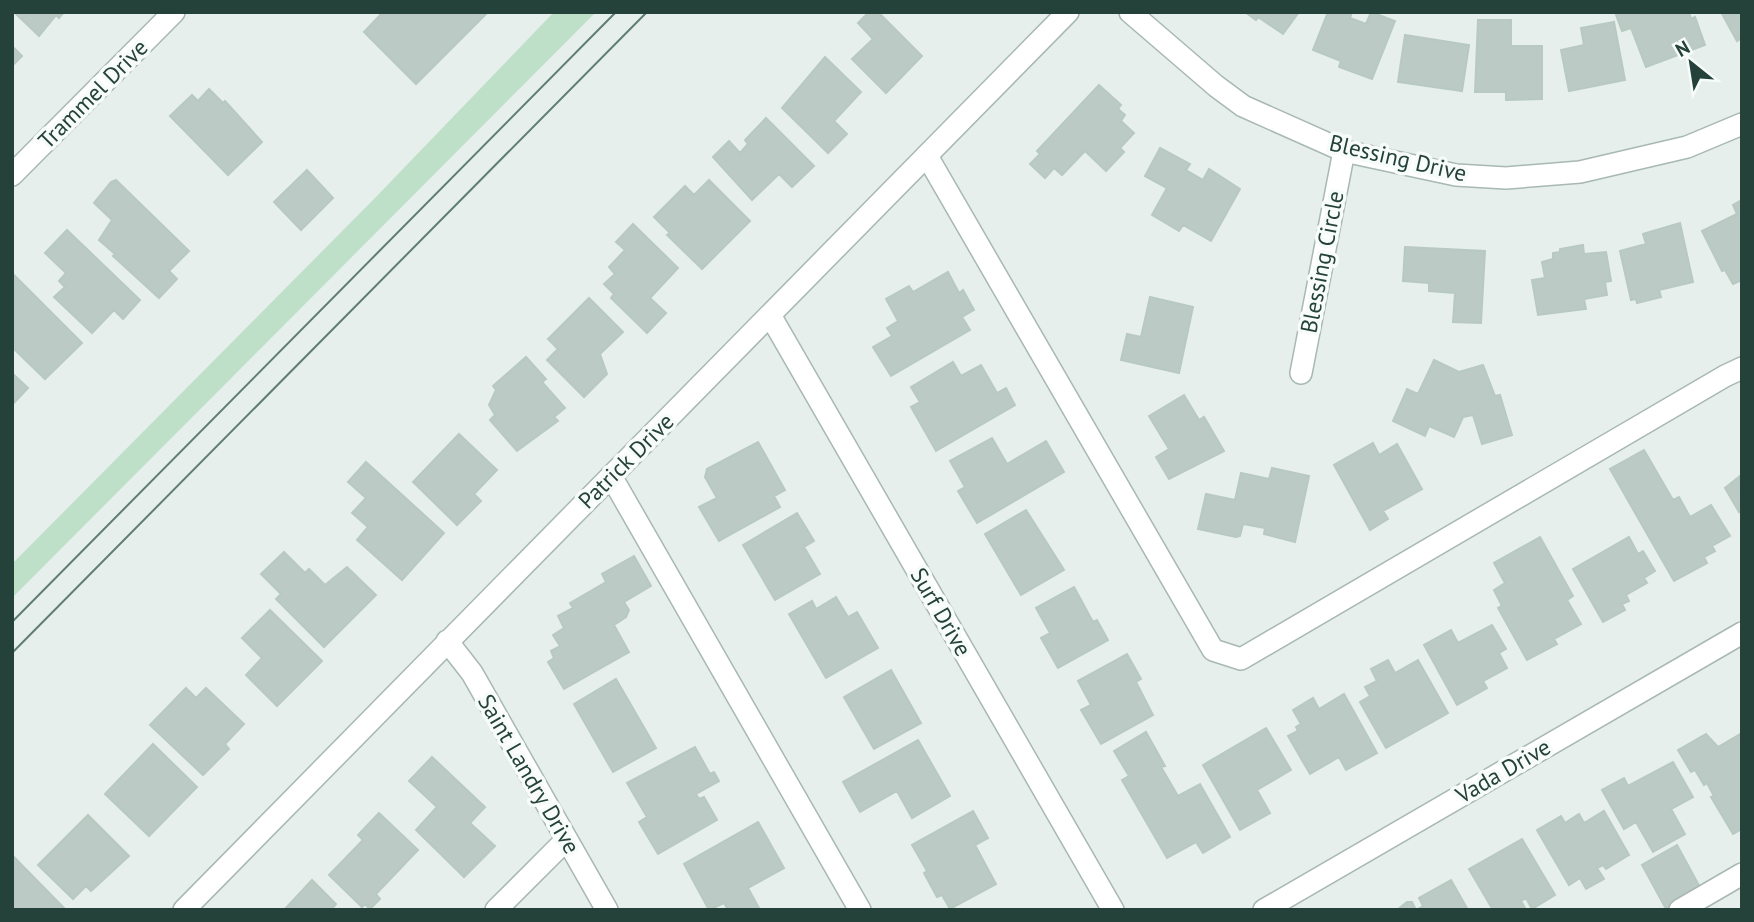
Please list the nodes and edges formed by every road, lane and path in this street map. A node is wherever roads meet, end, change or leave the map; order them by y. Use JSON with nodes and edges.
{"nodes":[{"id":1,"x":174,"y":12,"type":"edge"},
{"id":2,"x":1068,"y":12,"type":"edge"},
{"id":3,"x":1130,"y":12,"type":"edge"},
{"id":4,"x":1742,"y":124,"type":"edge"},
{"id":5,"x":1344,"y":150,"type":"junction"},
{"id":6,"x":928,"y":156,"type":"junction"},
{"id":7,"x":12,"y":175,"type":"edge"},
{"id":8,"x":769,"y":315,"type":"junction"},
{"id":9,"x":1742,"y":368,"type":"edge"},
{"id":10,"x":1301,"y":373,"type":"dead end"},
{"id":11,"x":611,"y":476,"type":"junction"},
{"id":12,"x":1742,"y":633,"type":"edge"},
{"id":13,"x":447,"y":641,"type":"junction"},
{"id":14,"x":566,"y":840,"type":"junction"},
{"id":15,"x":1742,"y":874,"type":"edge"},
{"id":16,"x":184,"y":910,"type":"edge"},
{"id":17,"x":496,"y":910,"type":"edge"},
{"id":18,"x":607,"y":910,"type":"edge"},
{"id":19,"x":860,"y":910,"type":"edge"},
{"id":20,"x":1113,"y":910,"type":"edge"},
{"id":21,"x":1264,"y":910,"type":"edge"},
{"id":22,"x":1680,"y":910,"type":"edge"}],
"edges":[{"from":1,"to":7,"type":"street","name":"Trammel Drive"},
{"from":2,"to":6,"type":"street","name":"Patrick Drive"},
{"from":3,"to":5,"type":"street","name":"Blessing Drive"},
{"from":4,"to":5,"type":"street","name":"Blessing Drive"},
{"from":5,"to":10,"type":"street","name":"Blessing Circle"},
{"from":6,"to":8,"type":"street","name":"Patrick Drive"},
{"from":6,"to":9,"type":"street"},
{"from":8,"to":11,"type":"street","name":"Patrick Drive"},
{"from":8,"to":20,"type":"street","name":"Surf Drive"},
{"from":11,"to":13,"type":"street","name":"Patrick Drive"},
{"from":11,"to":19,"type":"street"},
{"from":12,"to":21,"type":"street","name":"Vada Drive"},
{"from":13,"to":14,"type":"street","name":"Saint Landry Drive"},
{"from":13,"to":16,"type":"street","name":"Patrick Drive"},
{"from":14,"to":17,"type":"street"},
{"from":14,"to":18,"type":"street","name":"Saint Landry Drive"},
{"from":15,"to":22,"type":"street"}]}
